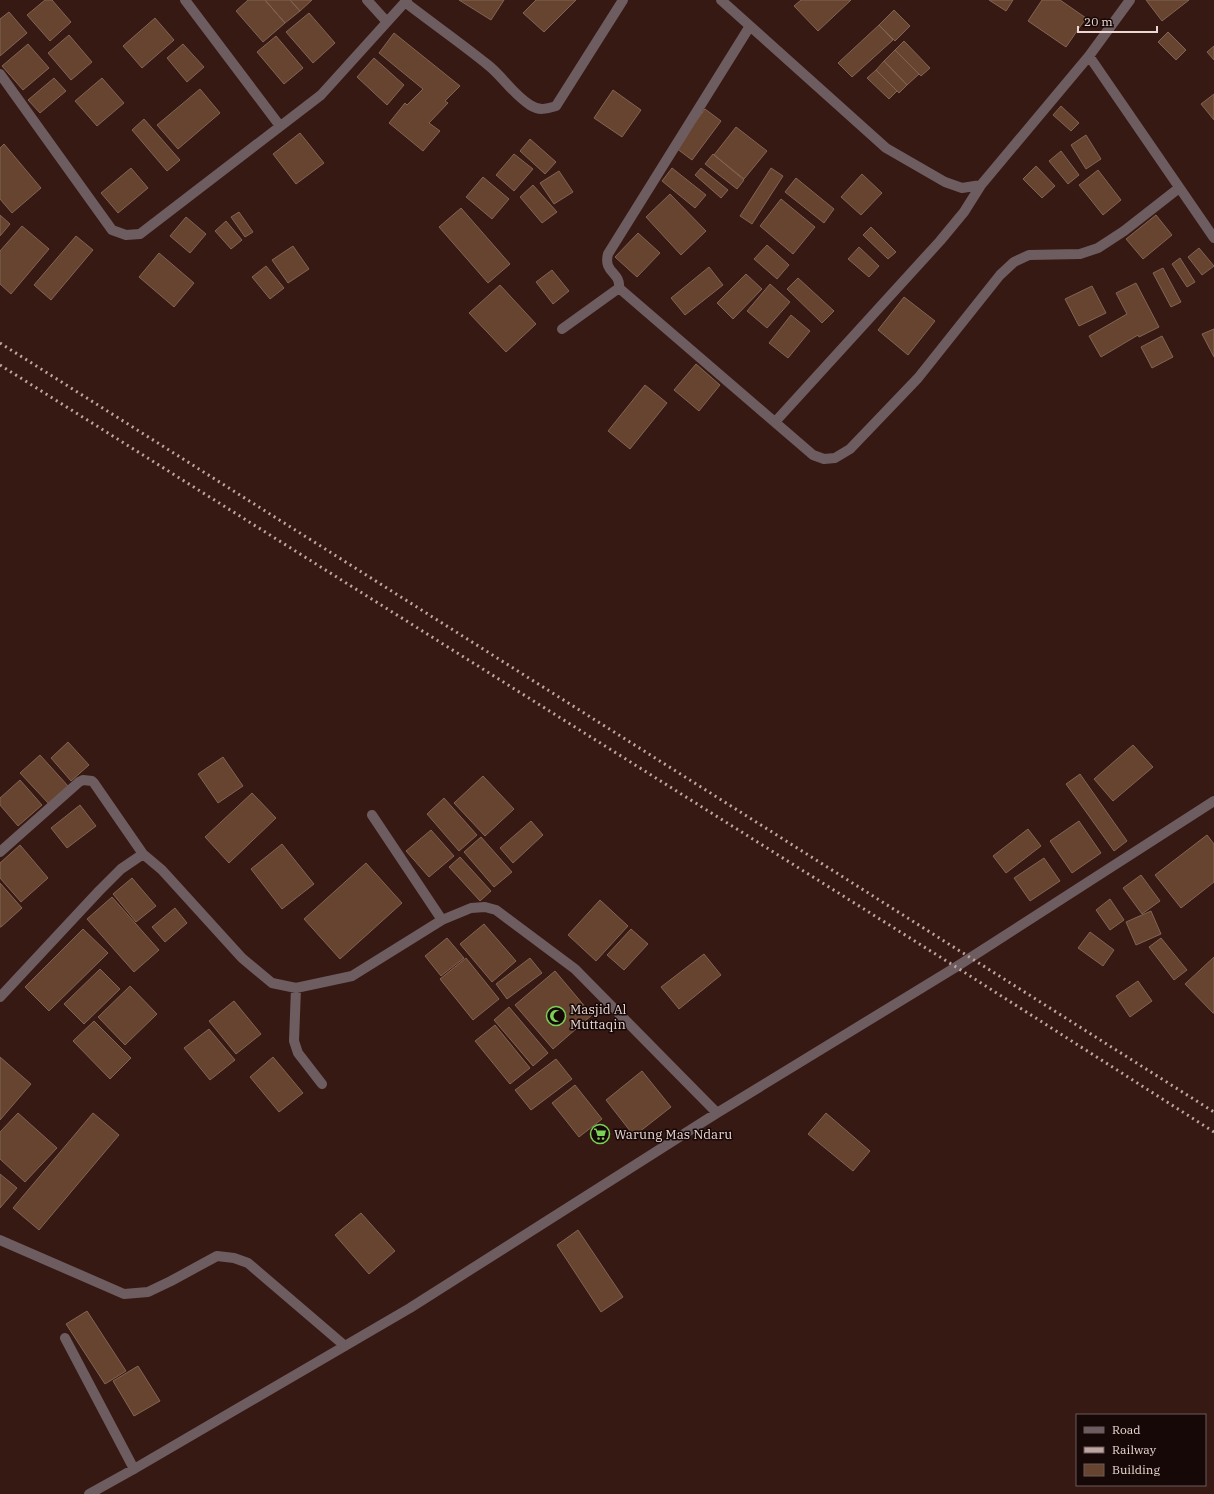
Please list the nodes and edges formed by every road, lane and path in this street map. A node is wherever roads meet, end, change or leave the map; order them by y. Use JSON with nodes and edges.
{"nodes":[{"id":1,"x":185,"y":0,"type":"edge"},
{"id":2,"x":367,"y":0,"type":"edge"},
{"id":3,"x":624,"y":0,"type":"edge"},
{"id":4,"x":721,"y":0,"type":"edge"},
{"id":5,"x":1130,"y":0,"type":"edge"},
{"id":6,"x":406,"y":1,"type":"edge"},
{"id":7,"x":387,"y":22,"type":"junction"},
{"id":8,"x":750,"y":26,"type":"junction"},
{"id":9,"x":1089,"y":56,"type":"junction"},
{"id":10,"x":0,"y":74,"type":"edge"},
{"id":11,"x":280,"y":126,"type":"junction"},
{"id":12,"x":981,"y":185,"type":"junction"},
{"id":13,"x":1179,"y":188,"type":"junction"},
{"id":14,"x":1214,"y":238,"type":"edge"},
{"id":15,"x":619,"y":288,"type":"junction"},
{"id":16,"x":562,"y":329,"type":"dead end"},
{"id":17,"x":775,"y":422,"type":"junction"},
{"id":18,"x":1214,"y":801,"type":"edge"},
{"id":19,"x":372,"y":815,"type":"dead end"},
{"id":20,"x":0,"y":852,"type":"edge"},
{"id":21,"x":143,"y":854,"type":"junction"},
{"id":22,"x":442,"y":920,"type":"junction"},
{"id":23,"x":296,"y":988,"type":"junction"},
{"id":24,"x":0,"y":997,"type":"edge"},
{"id":25,"x":322,"y":1084,"type":"dead end"},
{"id":26,"x":718,"y":1113,"type":"junction"},
{"id":27,"x":0,"y":1240,"type":"edge"},
{"id":28,"x":65,"y":1338,"type":"dead end"},
{"id":29,"x":345,"y":1346,"type":"junction"},
{"id":30,"x":134,"y":1469,"type":"junction"},
{"id":31,"x":89,"y":1494,"type":"edge"}],
"edges":[{"from":1,"to":11,"type":"street"},
{"from":2,"to":7,"type":"street"},
{"from":3,"to":6,"type":"street"},
{"from":4,"to":8,"type":"street"},
{"from":5,"to":9,"type":"street"},
{"from":6,"to":7,"type":"street"},
{"from":7,"to":11,"type":"street"},
{"from":8,"to":12,"type":"street"},
{"from":8,"to":15,"type":"street"},
{"from":9,"to":12,"type":"street"},
{"from":9,"to":13,"type":"street"},
{"from":10,"to":11,"type":"street"},
{"from":12,"to":17,"type":"street"},
{"from":13,"to":14,"type":"street"},
{"from":13,"to":17,"type":"street"},
{"from":15,"to":16,"type":"street"},
{"from":15,"to":17,"type":"street"},
{"from":18,"to":26,"type":"street"},
{"from":19,"to":22,"type":"street"},
{"from":20,"to":21,"type":"street"},
{"from":21,"to":23,"type":"street"},
{"from":21,"to":24,"type":"street"},
{"from":22,"to":23,"type":"street"},
{"from":22,"to":26,"type":"street"},
{"from":23,"to":25,"type":"street"},
{"from":26,"to":29,"type":"street"},
{"from":27,"to":29,"type":"street"},
{"from":28,"to":30,"type":"street"},
{"from":29,"to":30,"type":"street"},
{"from":30,"to":31,"type":"street"}]}
